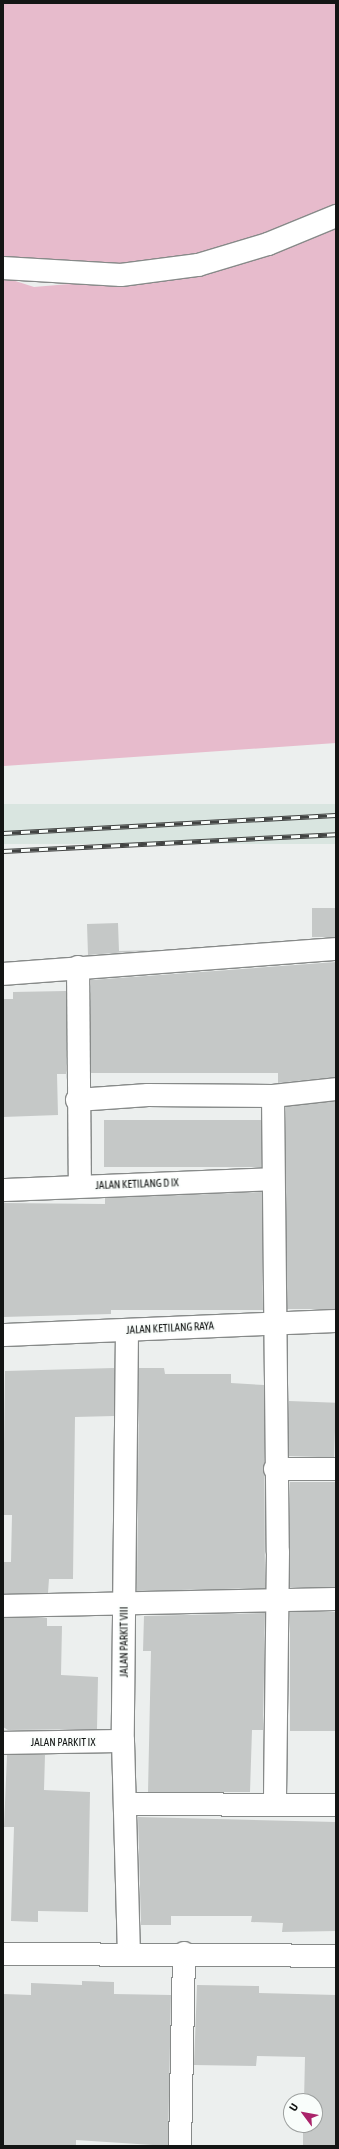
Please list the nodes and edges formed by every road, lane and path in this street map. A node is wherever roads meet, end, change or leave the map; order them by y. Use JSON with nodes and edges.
{"nodes":[{"id":1,"x":336,"y":216,"type":"edge"},
{"id":2,"x":3,"y":268,"type":"edge"},
{"id":3,"x":336,"y":949,"type":"edge"},
{"id":4,"x":78,"y":967,"type":"junction"},
{"id":5,"x":3,"y":974,"type":"edge"},
{"id":6,"x":336,"y":1089,"type":"edge"},
{"id":7,"x":273,"y":1096,"type":"junction"},
{"id":8,"x":77,"y":1100,"type":"junction"},
{"id":9,"x":272,"y":1179,"type":"junction"},
{"id":10,"x":80,"y":1186,"type":"junction"},
{"id":11,"x":3,"y":1190,"type":"edge"},
{"id":12,"x":336,"y":1321,"type":"edge"},
{"id":13,"x":274,"y":1322,"type":"junction"},
{"id":14,"x":128,"y":1330,"type":"junction"},
{"id":15,"x":3,"y":1335,"type":"edge"},
{"id":16,"x":275,"y":1469,"type":"junction"},
{"id":17,"x":336,"y":1469,"type":"edge"},
{"id":18,"x":336,"y":1599,"type":"edge"},
{"id":19,"x":278,"y":1600,"type":"junction"},
{"id":20,"x":124,"y":1603,"type":"junction"},
{"id":21,"x":3,"y":1606,"type":"edge"},
{"id":22,"x":123,"y":1741,"type":"junction"},
{"id":23,"x":3,"y":1743,"type":"edge"},
{"id":24,"x":275,"y":1802,"type":"junction"},
{"id":25,"x":126,"y":1804,"type":"junction"},
{"id":26,"x":336,"y":1805,"type":"edge"},
{"id":27,"x":184,"y":1953,"type":"junction"},
{"id":28,"x":3,"y":1954,"type":"edge"},
{"id":29,"x":129,"y":1954,"type":"junction"},
{"id":30,"x":336,"y":1956,"type":"edge"},
{"id":31,"x":180,"y":2146,"type":"edge"}],
"edges":[{"from":1,"to":2,"type":"street"},
{"from":3,"to":4,"type":"street"},
{"from":4,"to":5,"type":"street"},
{"from":4,"to":8,"type":"street"},
{"from":6,"to":7,"type":"street"},
{"from":7,"to":8,"type":"street"},
{"from":7,"to":9,"type":"street"},
{"from":8,"to":10,"type":"street"},
{"from":9,"to":10,"type":"street","name":"JALAN KETILANG D IX"},
{"from":9,"to":13,"type":"street"},
{"from":10,"to":11,"type":"street","name":"JALAN KETILANG D IX"},
{"from":12,"to":13,"type":"street","name":"JALAN KETILANG RAYA"},
{"from":13,"to":14,"type":"street","name":"JALAN KETILANG RAYA"},
{"from":13,"to":16,"type":"street"},
{"from":14,"to":15,"type":"street","name":"JALAN KETILANG RAYA"},
{"from":14,"to":20,"type":"street","name":"JALAN PARKIT VIII"},
{"from":16,"to":17,"type":"street"},
{"from":16,"to":19,"type":"street"},
{"from":18,"to":19,"type":"street"},
{"from":19,"to":20,"type":"street"},
{"from":19,"to":24,"type":"street"},
{"from":20,"to":21,"type":"street"},
{"from":20,"to":22,"type":"street","name":"JALAN PARKIT VIII"},
{"from":22,"to":23,"type":"street","name":"JALAN PARKIT IX"},
{"from":22,"to":25,"type":"street","name":"JALAN PARKIT VIII"},
{"from":24,"to":25,"type":"street"},
{"from":24,"to":26,"type":"street"},
{"from":25,"to":29,"type":"street","name":"JALAN PARKIT VIII"},
{"from":27,"to":29,"type":"street"},
{"from":27,"to":30,"type":"street"},
{"from":27,"to":31,"type":"street"},
{"from":28,"to":29,"type":"street"}]}
